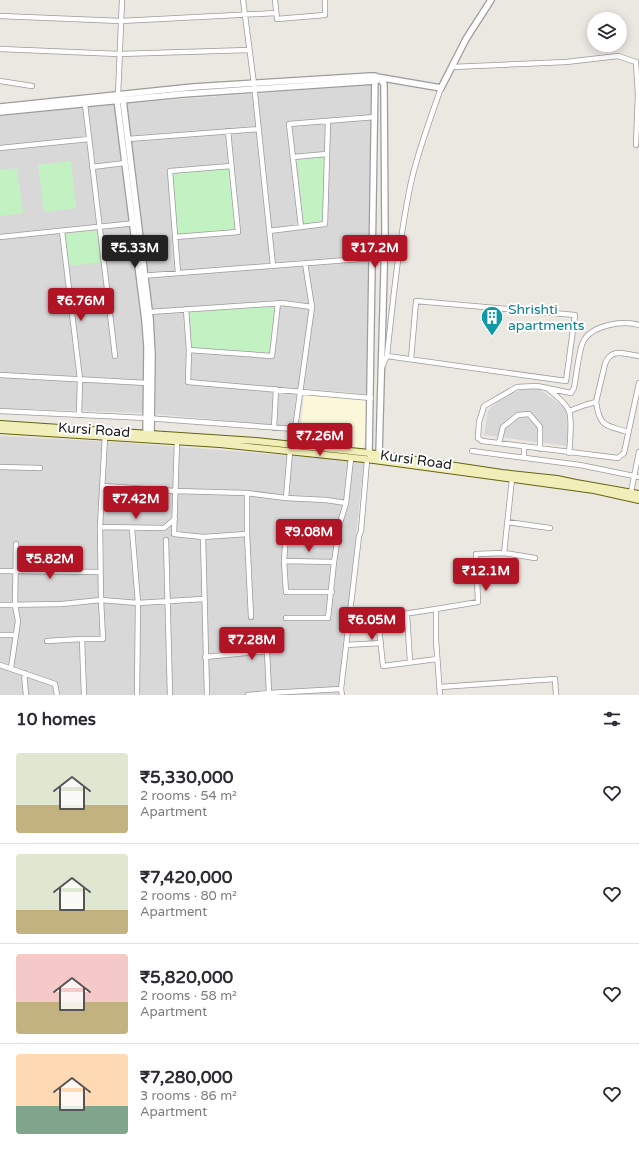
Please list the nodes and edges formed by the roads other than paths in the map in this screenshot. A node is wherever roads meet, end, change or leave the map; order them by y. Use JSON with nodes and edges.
{"nodes":[{"id":1,"x":122,"y":0,"type":"edge"},
{"id":2,"x":243,"y":0,"type":"edge"},
{"id":3,"x":275,"y":0,"type":"edge"},
{"id":4,"x":325,"y":0,"type":"edge"},
{"id":5,"x":491,"y":0,"type":"edge"},
{"id":6,"x":276,"y":13,"type":"junction"},
{"id":7,"x":244,"y":15,"type":"junction"},
{"id":8,"x":0,"y":16,"type":"edge"},
{"id":9,"x":121,"y":21,"type":"junction"},
{"id":10,"x":0,"y":49,"type":"edge"},
{"id":11,"x":249,"y":50,"type":"junction"},
{"id":12,"x":119,"y":54,"type":"junction"},
{"id":13,"x":452,"y":67,"type":"junction"},
{"id":14,"x":376,"y":79,"type":"junction"},
{"id":15,"x":0,"y":81,"type":"edge"},
{"id":16,"x":32,"y":86,"type":"dead end"},
{"id":17,"x":254,"y":86,"type":"junction"},
{"id":18,"x":441,"y":88,"type":"junction"},
{"id":19,"x":639,"y":94,"type":"edge"},
{"id":20,"x":120,"y":98,"type":"junction"},
{"id":21,"x":85,"y":104,"type":"junction"},
{"id":22,"x":0,"y":107,"type":"edge"},
{"id":23,"x":0,"y":112,"type":"edge"},
{"id":24,"x":375,"y":117,"type":"junction"},
{"id":25,"x":328,"y":121,"type":"junction"},
{"id":26,"x":638,"y":123,"type":"edge"},
{"id":27,"x":258,"y":129,"type":"junction"},
{"id":28,"x":228,"y":131,"type":"junction"},
{"id":29,"x":89,"y":139,"type":"junction"},
{"id":30,"x":128,"y":139,"type":"junction"},
{"id":31,"x":636,"y":145,"type":"dead end"},
{"id":32,"x":0,"y":148,"type":"edge"},
{"id":33,"x":327,"y":154,"type":"junction"},
{"id":34,"x":293,"y":157,"type":"junction"},
{"id":35,"x":125,"y":163,"type":"junction"},
{"id":36,"x":231,"y":166,"type":"junction"},
{"id":37,"x":92,"y":167,"type":"junction"},
{"id":38,"x":136,"y":223,"type":"junction"},
{"id":39,"x":100,"y":227,"type":"junction"},
{"id":40,"x":302,"y":227,"type":"junction"},
{"id":41,"x":62,"y":231,"type":"junction"},
{"id":42,"x":269,"y":231,"type":"junction"},
{"id":43,"x":0,"y":237,"type":"edge"},
{"id":44,"x":175,"y":237,"type":"junction"},
{"id":45,"x":373,"y":258,"type":"junction"},
{"id":46,"x":305,"y":263,"type":"junction"},
{"id":47,"x":273,"y":266,"type":"junction"},
{"id":48,"x":178,"y":273,"type":"junction"},
{"id":49,"x":142,"y":276,"type":"junction"},
{"id":50,"x":278,"y":303,"type":"junction"},
{"id":51,"x":312,"y":307,"type":"junction"},
{"id":52,"x":186,"y":309,"type":"junction"},
{"id":53,"x":149,"y":312,"type":"junction"},
{"id":54,"x":639,"y":325,"type":"edge"},
{"id":55,"x":189,"y":350,"type":"junction"},
{"id":56,"x":115,"y":356,"type":"dead end"},
{"id":57,"x":387,"y":356,"type":"junction"},
{"id":58,"x":639,"y":356,"type":"edge"},
{"id":59,"x":411,"y":359,"type":"junction"},
{"id":60,"x":382,"y":368,"type":"junction"},
{"id":61,"x":0,"y":375,"type":"edge"},
{"id":62,"x":80,"y":379,"type":"junction"},
{"id":63,"x":147,"y":383,"type":"junction"},
{"id":64,"x":639,"y":383,"type":"edge"},
{"id":65,"x":546,"y":387,"type":"junction"},
{"id":66,"x":276,"y":389,"type":"junction"},
{"id":67,"x":300,"y":392,"type":"junction"},
{"id":68,"x":371,"y":398,"type":"junction"},
{"id":69,"x":596,"y":402,"type":"junction"},
{"id":70,"x":637,"y":404,"type":"edge"},
{"id":71,"x":0,"y":411,"type":"edge"},
{"id":72,"x":569,"y":411,"type":"junction"},
{"id":73,"x":79,"y":415,"type":"junction"},
{"id":74,"x":148,"y":418,"type":"junction"},
{"id":75,"x":0,"y":424,"type":"edge"},
{"id":76,"x":274,"y":428,"type":"junction"},
{"id":77,"x":295,"y":429,"type":"junction"},
{"id":78,"x":0,"y":430,"type":"edge"},
{"id":79,"x":628,"y":432,"type":"junction"},
{"id":80,"x":105,"y":436,"type":"junction"},
{"id":81,"x":149,"y":436,"type":"junction"},
{"id":82,"x":177,"y":441,"type":"junction"},
{"id":83,"x":499,"y":443,"type":"junction"},
{"id":84,"x":295,"y":445,"type":"junction"},
{"id":85,"x":524,"y":446,"type":"junction"},
{"id":86,"x":540,"y":449,"type":"junction"},
{"id":87,"x":290,"y":451,"type":"junction"},
{"id":88,"x":472,"y":451,"type":"dead end"},
{"id":89,"x":639,"y":452,"type":"edge"},
{"id":90,"x":569,"y":453,"type":"junction"},
{"id":91,"x":379,"y":455,"type":"junction"},
{"id":92,"x":368,"y":456,"type":"junction"},
{"id":93,"x":351,"y":458,"type":"junction"},
{"id":94,"x":524,"y":458,"type":"junction"},
{"id":95,"x":374,"y":460,"type":"junction"},
{"id":96,"x":0,"y":467,"type":"edge"},
{"id":97,"x":443,"y":467,"type":"junction"},
{"id":98,"x":40,"y":468,"type":"dead end"},
{"id":99,"x":636,"y":476,"type":"edge"},
{"id":100,"x":517,"y":478,"type":"junction"},
{"id":101,"x":103,"y":486,"type":"junction"},
{"id":102,"x":175,"y":491,"type":"junction"},
{"id":103,"x":631,"y":492,"type":"junction"},
{"id":104,"x":247,"y":493,"type":"junction"},
{"id":105,"x":639,"y":494,"type":"edge"},
{"id":106,"x":286,"y":498,"type":"junction"},
{"id":107,"x":639,"y":500,"type":"edge"},
{"id":108,"x":346,"y":503,"type":"junction"},
{"id":109,"x":175,"y":519,"type":"junction"},
{"id":110,"x":508,"y":522,"type":"junction"},
{"id":111,"x":340,"y":523,"type":"junction"},
{"id":112,"x":100,"y":528,"type":"junction"},
{"id":113,"x":550,"y":528,"type":"dead end"},
{"id":114,"x":132,"y":529,"type":"junction"},
{"id":115,"x":247,"y":534,"type":"junction"},
{"id":116,"x":202,"y":537,"type":"junction"},
{"id":117,"x":166,"y":540,"type":"dead end"},
{"id":118,"x":16,"y":544,"type":"dead end"},
{"id":119,"x":504,"y":553,"type":"junction"},
{"id":120,"x":535,"y":558,"type":"dead end"},
{"id":121,"x":284,"y":560,"type":"junction"},
{"id":122,"x":334,"y":562,"type":"junction"},
{"id":123,"x":0,"y":571,"type":"edge"},
{"id":124,"x":16,"y":571,"type":"junction"},
{"id":125,"x":100,"y":572,"type":"junction"},
{"id":126,"x":332,"y":592,"type":"junction"},
{"id":127,"x":203,"y":599,"type":"junction"},
{"id":128,"x":101,"y":600,"type":"junction"},
{"id":129,"x":167,"y":602,"type":"junction"},
{"id":130,"x":138,"y":603,"type":"junction"},
{"id":131,"x":0,"y":605,"type":"edge"},
{"id":132,"x":15,"y":605,"type":"junction"},
{"id":133,"x":436,"y":609,"type":"junction"},
{"id":134,"x":406,"y":614,"type":"junction"},
{"id":135,"x":251,"y":617,"type":"dead end"},
{"id":136,"x":286,"y":618,"type":"dead end"},
{"id":137,"x":0,"y":635,"type":"edge"},
{"id":138,"x":15,"y":635,"type":"junction"},
{"id":139,"x":82,"y":639,"type":"junction"},
{"id":140,"x":47,"y":641,"type":"dead end"},
{"id":141,"x":381,"y":643,"type":"junction"},
{"id":142,"x":346,"y":645,"type":"junction"},
{"id":143,"x":205,"y":657,"type":"junction"},
{"id":144,"x":437,"y":658,"type":"junction"},
{"id":145,"x":410,"y":662,"type":"junction"},
{"id":146,"x":0,"y":665,"type":"edge"},
{"id":147,"x":11,"y":668,"type":"junction"},
{"id":148,"x":24,"y":673,"type":"junction"},
{"id":149,"x":440,"y":687,"type":"junction"},
{"id":150,"x":341,"y":689,"type":"junction"},
{"id":151,"x":324,"y":693,"type":"edge"},
{"id":152,"x":269,"y":694,"type":"junction"},
{"id":153,"x":291,"y":694,"type":"edge"},
{"id":154,"x":26,"y":695,"type":"edge"},
{"id":155,"x":57,"y":695,"type":"edge"},
{"id":156,"x":84,"y":695,"type":"edge"},
{"id":157,"x":137,"y":695,"type":"edge"},
{"id":158,"x":170,"y":695,"type":"edge"},
{"id":159,"x":207,"y":695,"type":"edge"},
{"id":160,"x":248,"y":695,"type":"edge"},
{"id":161,"x":342,"y":695,"type":"edge"},
{"id":162,"x":440,"y":695,"type":"edge"},
{"id":163,"x":556,"y":695,"type":"edge"}],
"edges":[{"from":1,"to":9,"type":"street"},
{"from":2,"to":7,"type":"street"},
{"from":3,"to":6,"type":"street"},
{"from":4,"to":6,"type":"street"},
{"from":5,"to":13,"type":"street"},
{"from":6,"to":7,"type":"street"},
{"from":7,"to":9,"type":"street"},
{"from":7,"to":11,"type":"street"},
{"from":8,"to":9,"type":"street"},
{"from":9,"to":12,"type":"street"},
{"from":10,"to":12,"type":"street"},
{"from":11,"to":12,"type":"street"},
{"from":11,"to":17,"type":"street"},
{"from":12,"to":20,"type":"street"},
{"from":13,"to":18,"type":"street"},
{"from":13,"to":19,"type":"street"},
{"from":14,"to":17,"type":"street"},
{"from":14,"to":18,"type":"street"},
{"from":14,"to":24,"type":"street"},
{"from":14,"to":60,"type":"street"},
{"from":15,"to":16,"type":"street"},
{"from":17,"to":20,"type":"street"},
{"from":17,"to":27,"type":"street"},
{"from":18,"to":57,"type":"street"},
{"from":19,"to":26,"type":"street"},
{"from":20,"to":21,"type":"street"},
{"from":20,"to":22,"type":"street"},
{"from":20,"to":30,"type":"street"},
{"from":20,"to":35,"type":"street"},
{"from":21,"to":23,"type":"street"},
{"from":21,"to":29,"type":"street"},
{"from":24,"to":25,"type":"street"},
{"from":24,"to":45,"type":"street"},
{"from":25,"to":33,"type":"street"},
{"from":25,"to":34,"type":"street"},
{"from":26,"to":31,"type":"street"},
{"from":27,"to":28,"type":"street"},
{"from":27,"to":42,"type":"street"},
{"from":28,"to":30,"type":"street"},
{"from":28,"to":36,"type":"street"},
{"from":29,"to":32,"type":"street"},
{"from":29,"to":37,"type":"street"},
{"from":30,"to":38,"type":"street"},
{"from":33,"to":34,"type":"street"},
{"from":33,"to":40,"type":"street"},
{"from":34,"to":40,"type":"street"},
{"from":35,"to":37,"type":"street"},
{"from":35,"to":38,"type":"street"},
{"from":36,"to":44,"type":"street"},
{"from":36,"to":44,"type":"street"},
{"from":37,"to":39,"type":"street"},
{"from":38,"to":39,"type":"street"},
{"from":38,"to":49,"type":"street"},
{"from":39,"to":41,"type":"street"},
{"from":39,"to":56,"type":"street"},
{"from":40,"to":42,"type":"street"},
{"from":41,"to":43,"type":"street"},
{"from":41,"to":62,"type":"street"},
{"from":42,"to":47,"type":"street"},
{"from":44,"to":48,"type":"street"},
{"from":45,"to":46,"type":"street"},
{"from":45,"to":68,"type":"street"},
{"from":46,"to":47,"type":"street"},
{"from":46,"to":51,"type":"street"},
{"from":47,"to":48,"type":"street"},
{"from":48,"to":49,"type":"street"},
{"from":49,"to":53,"type":"street"},
{"from":49,"to":63,"type":"street"},
{"from":50,"to":51,"type":"street"},
{"from":50,"to":52,"type":"street"},
{"from":50,"to":55,"type":"street"},
{"from":51,"to":67,"type":"street"},
{"from":52,"to":53,"type":"street"},
{"from":52,"to":55,"type":"street"},
{"from":53,"to":74,"type":"street"},
{"from":54,"to":65,"type":"street"},
{"from":55,"to":66,"type":"street"},
{"from":57,"to":59,"type":"street"},
{"from":57,"to":60,"type":"street"},
{"from":58,"to":69,"type":"street"},
{"from":59,"to":59,"type":"street"},
{"from":60,"to":91,"type":"street"},
{"from":61,"to":62,"type":"street"},
{"from":62,"to":63,"type":"street"},
{"from":62,"to":73,"type":"street"},
{"from":63,"to":74,"type":"street"},
{"from":64,"to":70,"type":"street"},
{"from":65,"to":72,"type":"street"},
{"from":65,"to":83,"type":"street"},
{"from":66,"to":67,"type":"street"},
{"from":66,"to":76,"type":"street"},
{"from":67,"to":68,"type":"street"},
{"from":67,"to":77,"type":"street"},
{"from":68,"to":92,"type":"street"},
{"from":69,"to":72,"type":"street"},
{"from":69,"to":79,"type":"street"},
{"from":70,"to":79,"type":"street"},
{"from":71,"to":73,"type":"street"},
{"from":72,"to":90,"type":"street"},
{"from":73,"to":74,"type":"street"},
{"from":74,"to":76,"type":"street"},
{"from":74,"to":81,"type":"street"},
{"from":75,"to":81,"type":"main road","name":"Kursi Road"},
{"from":76,"to":77,"type":"street"},
{"from":77,"to":84,"type":"street"},
{"from":78,"to":80,"type":"main road","name":"Kursi Road"},
{"from":79,"to":90,"type":"street"},
{"from":80,"to":81,"type":"main road","name":"Kursi Road"},
{"from":80,"to":101,"type":"street"},
{"from":81,"to":82,"type":"main road","name":"Kursi Road"},
{"from":81,"to":84,"type":"main road","name":"Kursi Road"},
{"from":82,"to":87,"type":"main road","name":"Kursi Road"},
{"from":82,"to":102,"type":"street"},
{"from":83,"to":85,"type":"street"},
{"from":83,"to":86,"type":"street"},
{"from":84,"to":92,"type":"main road","name":"Kursi Road"},
{"from":85,"to":86,"type":"street"},
{"from":85,"to":94,"type":"street"},
{"from":86,"to":90,"type":"street"},
{"from":87,"to":93,"type":"main road","name":"Kursi Road"},
{"from":87,"to":106,"type":"street"},
{"from":88,"to":94,"type":"street"},
{"from":89,"to":99,"type":"street"},
{"from":91,"to":92,"type":"main road","name":"Kursi Road"},
{"from":91,"to":95,"type":"street"},
{"from":91,"to":97,"type":"main road","name":"Kursi Road"},
{"from":92,"to":93,"type":"main road","name":"Kursi Road"},
{"from":92,"to":95,"type":"main road","name":"Kursi Road"},
{"from":92,"to":142,"type":"street"},
{"from":93,"to":108,"type":"street"},
{"from":94,"to":99,"type":"street"},
{"from":95,"to":97,"type":"main road","name":"Kursi Road"},
{"from":96,"to":98,"type":"street"},
{"from":97,"to":100,"type":"main road","name":"Kursi Road"},
{"from":99,"to":103,"type":"street"},
{"from":100,"to":103,"type":"main road","name":"Kursi Road"},
{"from":100,"to":107,"type":"main road","name":"Kursi Road"},
{"from":100,"to":110,"type":"street"},
{"from":101,"to":102,"type":"street"},
{"from":101,"to":112,"type":"street"},
{"from":102,"to":104,"type":"street"},
{"from":102,"to":109,"type":"street"},
{"from":103,"to":105,"type":"main road","name":"Kursi Road"},
{"from":104,"to":106,"type":"street"},
{"from":104,"to":115,"type":"street"},
{"from":106,"to":108,"type":"street"},
{"from":108,"to":111,"type":"street"},
{"from":109,"to":114,"type":"street"},
{"from":109,"to":116,"type":"street"},
{"from":110,"to":113,"type":"street"},
{"from":110,"to":119,"type":"street"},
{"from":111,"to":121,"type":"street"},
{"from":111,"to":122,"type":"street"},
{"from":112,"to":114,"type":"street"},
{"from":112,"to":125,"type":"street"},
{"from":114,"to":130,"type":"street"},
{"from":115,"to":116,"type":"street"},
{"from":115,"to":135,"type":"street"},
{"from":116,"to":127,"type":"street"},
{"from":117,"to":129,"type":"street"},
{"from":118,"to":124,"type":"street"},
{"from":119,"to":120,"type":"street"},
{"from":119,"to":133,"type":"street"},
{"from":121,"to":122,"type":"street"},
{"from":121,"to":126,"type":"street"},
{"from":122,"to":126,"type":"street"},
{"from":123,"to":124,"type":"street"},
{"from":124,"to":125,"type":"street"},
{"from":124,"to":132,"type":"street"},
{"from":125,"to":128,"type":"street"},
{"from":126,"to":136,"type":"street"},
{"from":127,"to":129,"type":"street"},
{"from":127,"to":143,"type":"street"},
{"from":128,"to":130,"type":"street"},
{"from":128,"to":132,"type":"street"},
{"from":128,"to":139,"type":"street"},
{"from":129,"to":130,"type":"street"},
{"from":129,"to":158,"type":"street"},
{"from":130,"to":157,"type":"street"},
{"from":131,"to":132,"type":"street"},
{"from":132,"to":138,"type":"street"},
{"from":133,"to":134,"type":"street"},
{"from":133,"to":144,"type":"street"},
{"from":134,"to":141,"type":"street"},
{"from":134,"to":145,"type":"street"},
{"from":137,"to":138,"type":"street"},
{"from":138,"to":147,"type":"street"},
{"from":139,"to":140,"type":"street"},
{"from":139,"to":156,"type":"street"},
{"from":141,"to":142,"type":"street"},
{"from":141,"to":145,"type":"street"},
{"from":142,"to":150,"type":"street"},
{"from":143,"to":152,"type":"street"},
{"from":143,"to":159,"type":"street"},
{"from":144,"to":145,"type":"street"},
{"from":144,"to":149,"type":"street"},
{"from":146,"to":147,"type":"street"},
{"from":147,"to":148,"type":"street"},
{"from":148,"to":154,"type":"street"},
{"from":148,"to":155,"type":"street"},
{"from":149,"to":162,"type":"street"},
{"from":149,"to":163,"type":"street"},
{"from":150,"to":151,"type":"street"},
{"from":150,"to":161,"type":"street"},
{"from":151,"to":153,"type":"street"},
{"from":152,"to":153,"type":"street"},
{"from":152,"to":160,"type":"street"}]}
